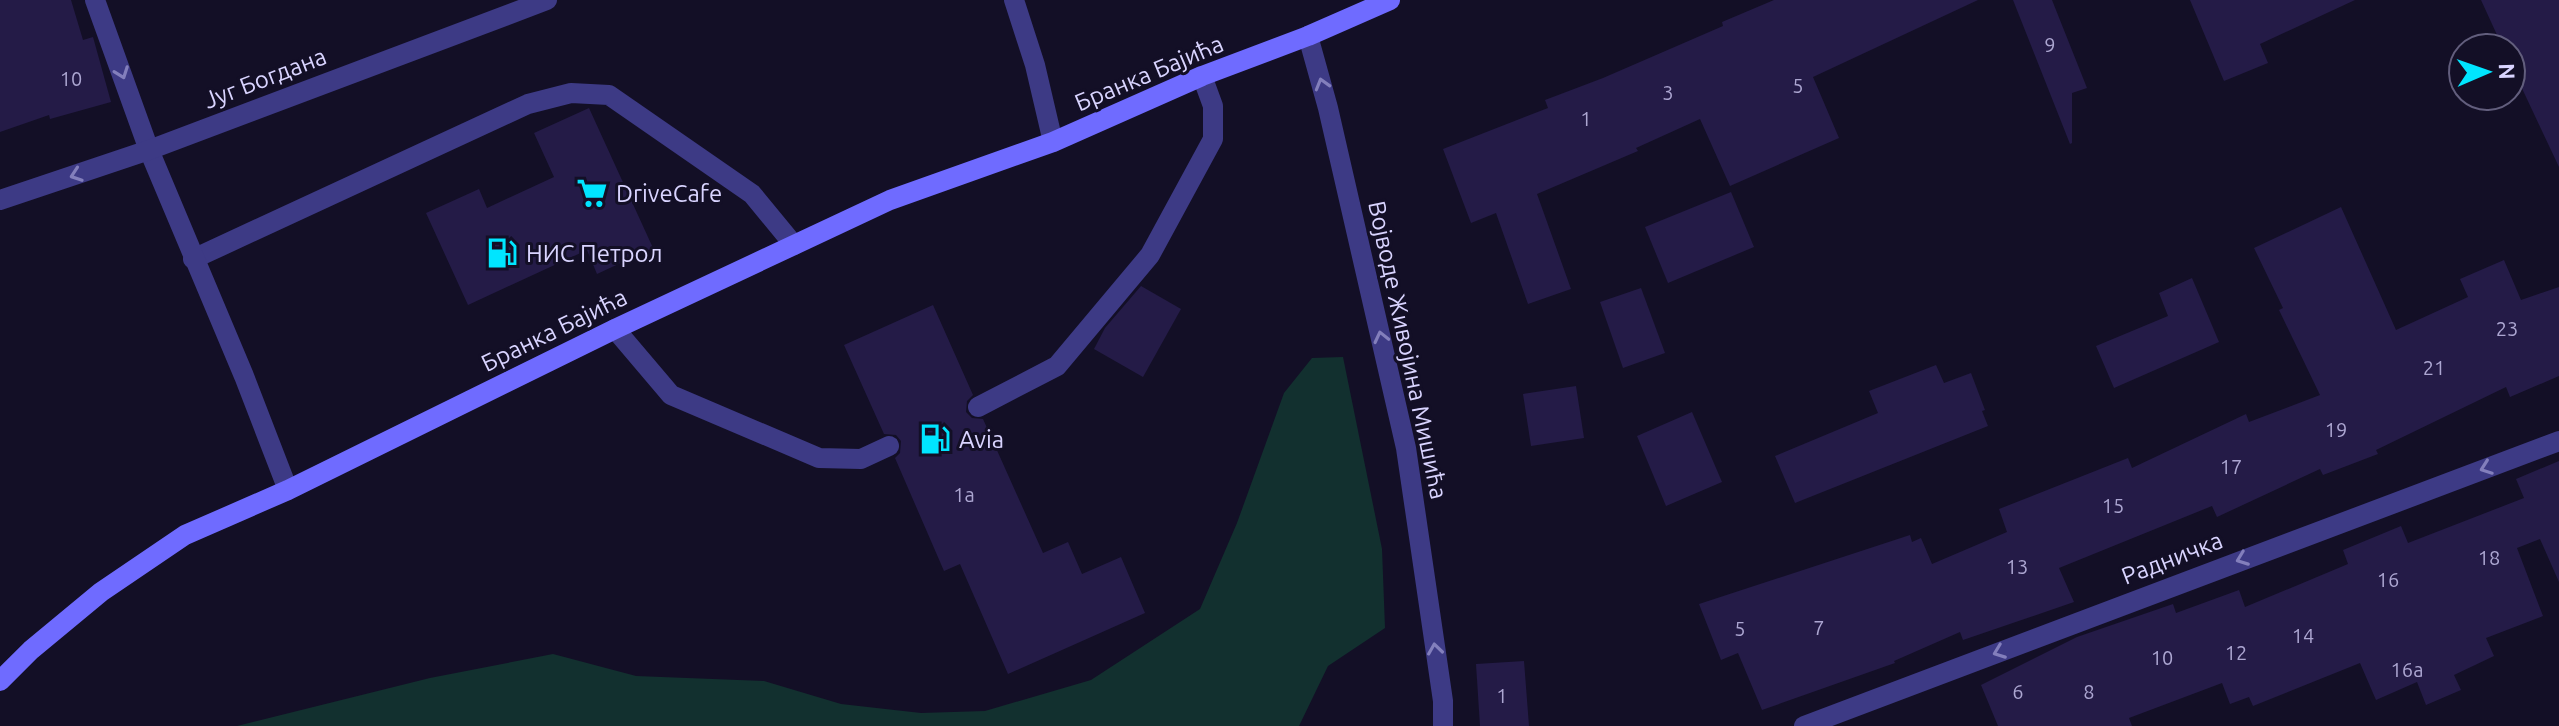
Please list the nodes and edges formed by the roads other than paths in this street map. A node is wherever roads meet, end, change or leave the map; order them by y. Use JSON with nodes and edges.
{"nodes":[{"id":1,"x":95,"y":0,"type":"edge"},
{"id":2,"x":547,"y":0,"type":"edge"},
{"id":3,"x":1014,"y":0,"type":"edge"},
{"id":4,"x":1390,"y":0,"type":"edge"},
{"id":5,"x":1308,"y":36,"type":"junction"},
{"id":6,"x":1202,"y":76,"type":"junction"},
{"id":7,"x":1053,"y":142,"type":"junction"},
{"id":8,"x":149,"y":150,"type":"junction"},
{"id":9,"x":0,"y":200,"type":"edge"},
{"id":10,"x":794,"y":245,"type":"junction"},
{"id":11,"x":193,"y":259,"type":"junction"},
{"id":12,"x":615,"y":329,"type":"junction"},
{"id":13,"x":978,"y":407,"type":"dead end"},
{"id":14,"x":2559,"y":441,"type":"edge"},
{"id":15,"x":889,"y":446,"type":"dead end"},
{"id":16,"x":288,"y":490,"type":"junction"},
{"id":17,"x":0,"y":681,"type":"edge"},
{"id":18,"x":1443,"y":726,"type":"edge"},
{"id":19,"x":1804,"y":726,"type":"edge"}],
"edges":[{"from":1,"to":8,"type":"street","one_way":true},
{"from":2,"to":8,"type":"street","name":"Југ Богдана"},
{"from":3,"to":7,"type":"street"},
{"from":4,"to":5,"type":"main road","name":"Бранка Бајића"},
{"from":5,"to":6,"type":"main road","name":"Бранка Бајића"},
{"from":18,"to":5,"type":"street","name":"Војводе Живојина Мишића","one_way":true},
{"from":6,"to":7,"type":"main road","name":"Бранка Бајића"},
{"from":6,"to":13,"type":"street"},
{"from":7,"to":10,"type":"main road","name":"Бранка Бајића"},
{"from":8,"to":9,"type":"street","name":"Југ Богдана","one_way":true},
{"from":8,"to":11,"type":"street"},
{"from":10,"to":11,"type":"street"},
{"from":10,"to":12,"type":"main road","name":"Бранка Бајића"},
{"from":11,"to":16,"type":"street"},
{"from":12,"to":15,"type":"street"},
{"from":12,"to":16,"type":"main road","name":"Бранка Бајића"},
{"from":14,"to":19,"type":"street","name":"Радничка","one_way":true},
{"from":16,"to":17,"type":"main road","name":"Бранка Бајића"}]}
